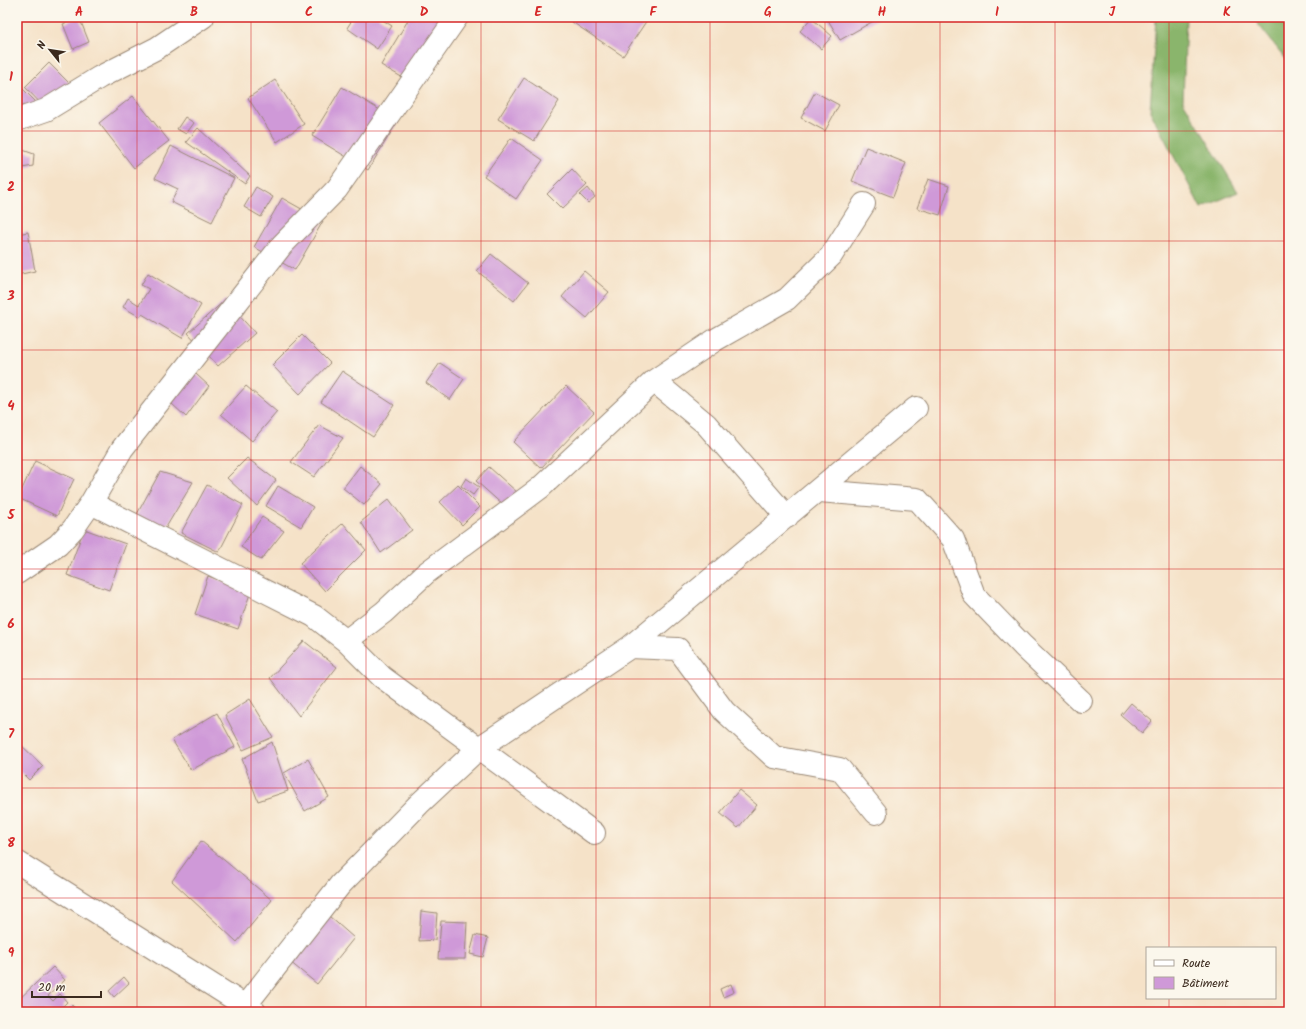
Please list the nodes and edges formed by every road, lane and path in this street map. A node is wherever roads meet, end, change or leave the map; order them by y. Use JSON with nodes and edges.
{"nodes":[{"id":1,"x":203,"y":17,"type":"edge"},
{"id":2,"x":456,"y":17,"type":"edge"},
{"id":3,"x":17,"y":120,"type":"edge"},
{"id":4,"x":864,"y":204,"type":"dead end"},
{"id":5,"x":654,"y":381,"type":"junction"},
{"id":6,"x":916,"y":408,"type":"dead end"},
{"id":7,"x":818,"y":491,"type":"junction"},
{"id":8,"x":91,"y":503,"type":"junction"},
{"id":9,"x":787,"y":517,"type":"junction"},
{"id":10,"x":17,"y":573,"type":"edge"},
{"id":11,"x":346,"y":641,"type":"junction"},
{"id":12,"x":630,"y":647,"type":"junction"},
{"id":13,"x":1081,"y":701,"type":"dead end"},
{"id":14,"x":479,"y":748,"type":"junction"},
{"id":15,"x":876,"y":813,"type":"dead end"},
{"id":16,"x":594,"y":833,"type":"dead end"},
{"id":17,"x":17,"y":862,"type":"edge"},
{"id":18,"x":250,"y":1009,"type":"edge"}],
"edges":[{"from":1,"to":3,"type":"street"},
{"from":2,"to":8,"type":"street"},
{"from":4,"to":5,"type":"street"},
{"from":5,"to":9,"type":"street"},
{"from":5,"to":11,"type":"street"},
{"from":6,"to":7,"type":"street"},
{"from":7,"to":9,"type":"street"},
{"from":7,"to":13,"type":"street"},
{"from":8,"to":10,"type":"street"},
{"from":8,"to":11,"type":"street"},
{"from":9,"to":12,"type":"street"},
{"from":11,"to":14,"type":"street"},
{"from":12,"to":14,"type":"street"},
{"from":12,"to":15,"type":"street"},
{"from":14,"to":16,"type":"street"},
{"from":14,"to":18,"type":"street"},
{"from":17,"to":18,"type":"street"}]}
